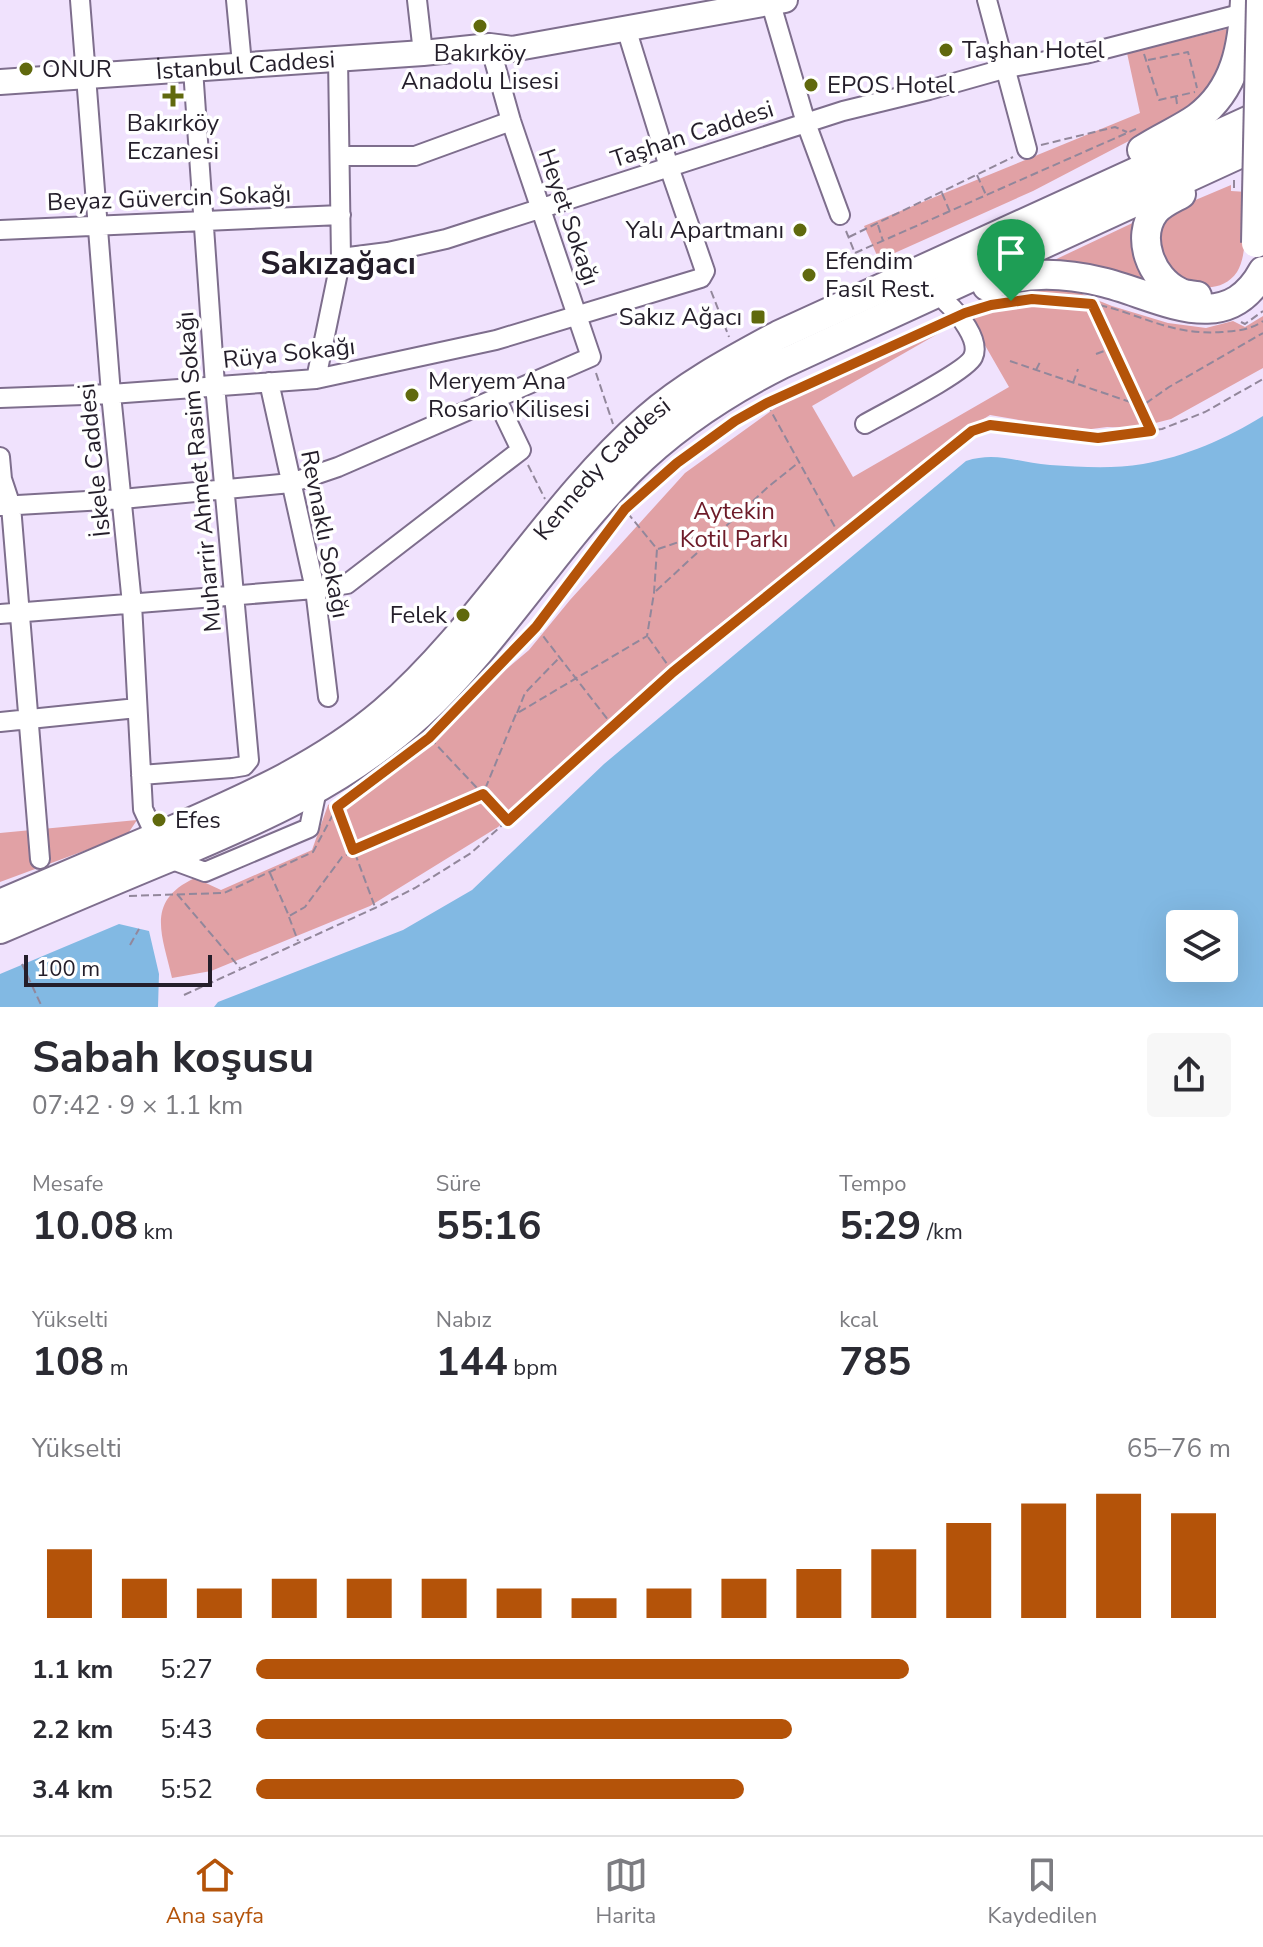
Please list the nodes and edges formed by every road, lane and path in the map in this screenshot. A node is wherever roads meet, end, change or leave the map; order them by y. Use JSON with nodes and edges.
{"nodes":[{"id":1,"x":80,"y":0,"type":"edge"},
{"id":2,"x":236,"y":0,"type":"edge"},
{"id":3,"x":417,"y":0,"type":"edge"},
{"id":4,"x":987,"y":0,"type":"edge"},
{"id":5,"x":778,"y":2,"type":"edge"},
{"id":6,"x":1250,"y":4,"type":"edge"},
{"id":7,"x":626,"y":28,"type":"junction"},
{"id":8,"x":490,"y":46,"type":"junction"},
{"id":9,"x":1252,"y":51,"type":"edge"},
{"id":10,"x":423,"y":53,"type":"junction"},
{"id":11,"x":338,"y":58,"type":"junction"},
{"id":12,"x":242,"y":64,"type":"junction"},
{"id":13,"x":1007,"y":68,"type":"junction"},
{"id":14,"x":193,"y":69,"type":"junction"},
{"id":15,"x":86,"y":76,"type":"junction"},
{"id":16,"x":0,"y":82,"type":"edge"},
{"id":17,"x":1176,"y":97,"type":"junction"},
{"id":18,"x":1263,"y":97,"type":"edge"},
{"id":19,"x":1178,"y":106,"type":"dead end"},
{"id":20,"x":1263,"y":114,"type":"edge"},
{"id":21,"x":511,"y":121,"type":"junction"},
{"id":22,"x":806,"y":123,"type":"junction"},
{"id":23,"x":1136,"y":136,"type":"junction"},
{"id":24,"x":1253,"y":148,"type":"edge"},
{"id":25,"x":1027,"y":149,"type":"junction"},
{"id":26,"x":340,"y":156,"type":"junction"},
{"id":27,"x":669,"y":167,"type":"junction"},
{"id":28,"x":977,"y":174,"type":"junction"},
{"id":29,"x":942,"y":191,"type":"junction"},
{"id":30,"x":986,"y":196,"type":"junction"},
{"id":31,"x":541,"y":206,"type":"junction"},
{"id":32,"x":950,"y":212,"type":"junction"},
{"id":33,"x":341,"y":215,"type":"junction"},
{"id":34,"x":840,"y":215,"type":"joint"},
{"id":35,"x":202,"y":220,"type":"junction"},
{"id":36,"x":878,"y":224,"type":"junction"},
{"id":37,"x":97,"y":225,"type":"junction"},
{"id":38,"x":0,"y":230,"type":"edge"},
{"id":39,"x":849,"y":237,"type":"junction"},
{"id":40,"x":883,"y":241,"type":"junction"},
{"id":41,"x":341,"y":258,"type":"junction"},
{"id":42,"x":860,"y":266,"type":"junction"},
{"id":43,"x":1263,"y":271,"type":"edge"},
{"id":44,"x":713,"y":295,"type":"dead end"},
{"id":45,"x":1001,"y":303,"type":"dead end"},
{"id":46,"x":1092,"y":304,"type":"junction"},
{"id":47,"x":991,"y":305,"type":"dead end"},
{"id":48,"x":953,"y":309,"type":"junction"},
{"id":49,"x":1263,"y":311,"type":"edge"},
{"id":50,"x":578,"y":315,"type":"junction"},
{"id":51,"x":1233,"y":318,"type":"dead end"},
{"id":52,"x":1263,"y":321,"type":"edge"},
{"id":53,"x":1263,"y":333,"type":"edge"},
{"id":54,"x":846,"y":335,"type":"junction"},
{"id":55,"x":1113,"y":347,"type":"junction"},
{"id":56,"x":1096,"y":354,"type":"dead end"},
{"id":57,"x":591,"y":357,"type":"junction"},
{"id":58,"x":737,"y":357,"type":"junction"},
{"id":59,"x":1041,"y":360,"type":"dead end"},
{"id":60,"x":1010,"y":361,"type":"dead end"},
{"id":61,"x":1128,"y":364,"type":"dead end"},
{"id":62,"x":1123,"y":367,"type":"junction"},
{"id":63,"x":1078,"y":369,"type":"dead end"},
{"id":64,"x":1036,"y":371,"type":"junction"},
{"id":65,"x":316,"y":379,"type":"junction"},
{"id":66,"x":1263,"y":379,"type":"edge"},
{"id":67,"x":1165,"y":381,"type":"dead end"},
{"id":68,"x":269,"y":382,"type":"junction"},
{"id":69,"x":1073,"y":384,"type":"junction"},
{"id":70,"x":215,"y":385,"type":"junction"},
{"id":71,"x":1169,"y":387,"type":"junction"},
{"id":72,"x":111,"y":394,"type":"junction"},
{"id":73,"x":0,"y":398,"type":"edge"},
{"id":74,"x":496,"y":398,"type":"junction"},
{"id":75,"x":606,"y":403,"type":"dead end"},
{"id":76,"x":767,"y":403,"type":"junction"},
{"id":77,"x":1142,"y":406,"type":"junction"},
{"id":78,"x":865,"y":424,"type":"dead end"},
{"id":79,"x":1151,"y":431,"type":"junction"},
{"id":80,"x":521,"y":450,"type":"junction"},
{"id":81,"x":0,"y":457,"type":"edge"},
{"id":82,"x":798,"y":463,"type":"junction"},
{"id":83,"x":291,"y":483,"type":"junction"},
{"id":84,"x":223,"y":489,"type":"junction"},
{"id":85,"x":538,"y":489,"type":"dead end"},
{"id":86,"x":122,"y":499,"type":"junction"},
{"id":87,"x":6,"y":506,"type":"edge"},
{"id":88,"x":625,"y":509,"type":"junction"},
{"id":89,"x":725,"y":527,"type":"junction"},
{"id":90,"x":841,"y":538,"type":"junction"},
{"id":91,"x":657,"y":549,"type":"junction"},
{"id":92,"x":315,"y":589,"type":"junction"},
{"id":93,"x":654,"y":593,"type":"junction"},
{"id":94,"x":233,"y":596,"type":"junction"},
{"id":95,"x":132,"y":604,"type":"junction"},
{"id":96,"x":20,"y":612,"type":"junction"},
{"id":97,"x":0,"y":614,"type":"edge"},
{"id":98,"x":536,"y":627,"type":"junction"},
{"id":99,"x":647,"y":636,"type":"junction"},
{"id":100,"x":560,"y":657,"type":"junction"},
{"id":101,"x":673,"y":672,"type":"junction"},
{"id":102,"x":577,"y":678,"type":"junction"},
{"id":103,"x":328,"y":697,"type":"dead end"},
{"id":104,"x":137,"y":708,"type":"junction"},
{"id":105,"x":516,"y":714,"type":"junction"},
{"id":106,"x":30,"y":719,"type":"junction"},
{"id":107,"x":0,"y":722,"type":"edge"},
{"id":108,"x":613,"y":726,"type":"junction"},
{"id":109,"x":429,"y":738,"type":"junction"},
{"id":110,"x":141,"y":775,"type":"junction"},
{"id":111,"x":483,"y":794,"type":"junction"},
{"id":112,"x":327,"y":798,"type":"junction"},
{"id":113,"x":508,"y":821,"type":"junction"},
{"id":114,"x":161,"y":848,"type":"junction"},
{"id":115,"x":353,"y":850,"type":"junction"},
{"id":116,"x":40,"y":859,"type":"dead end"},
{"id":117,"x":270,"y":872,"type":"junction"},
{"id":118,"x":0,"y":890,"type":"edge"},
{"id":119,"x":176,"y":893,"type":"junction"},
{"id":120,"x":120,"y":895,"type":"dead end"},
{"id":121,"x":0,"y":904,"type":"edge"},
{"id":122,"x":375,"y":908,"type":"junction"},
{"id":123,"x":289,"y":916,"type":"junction"},
{"id":124,"x":0,"y":929,"type":"edge"},
{"id":125,"x":139,"y":929,"type":"dead end"},
{"id":126,"x":298,"y":941,"type":"junction"},
{"id":127,"x":130,"y":945,"type":"dead end"},
{"id":128,"x":22,"y":964,"type":"dead end"},
{"id":129,"x":240,"y":968,"type":"junction"},
{"id":130,"x":184,"y":995,"type":"dead end"},
{"id":131,"x":42,"y":1007,"type":"edge"}],
"edges":[{"from":1,"to":15,"type":"street","name":"İskele Caddesi"},
{"from":2,"to":12,"type":"street"},
{"from":3,"to":10,"type":"street"},
{"from":4,"to":13,"type":"street"},
{"from":5,"to":7,"type":"main road","name":"İstanbul Caddesi"},
{"from":5,"to":22,"type":"street"},
{"from":6,"to":9,"type":"highway"},
{"from":6,"to":13,"type":"street","name":"Taşhan Caddesi"},
{"from":6,"to":24,"type":"highway","bridge":true},
{"from":7,"to":8,"type":"main road","name":"İstanbul Caddesi"},
{"from":7,"to":27,"type":"street"},
{"from":8,"to":10,"type":"main road","name":"İstanbul Caddesi"},
{"from":8,"to":21,"type":"street","name":"Heyet Sokağı"},
{"from":9,"to":23,"type":"highway"},
{"from":10,"to":11,"type":"main road","name":"İstanbul Caddesi"},
{"from":11,"to":12,"type":"main road","name":"İstanbul Caddesi"},
{"from":11,"to":26,"type":"street"},
{"from":12,"to":14,"type":"main road","name":"İstanbul Caddesi"},
{"from":13,"to":22,"type":"street","name":"Taşhan Caddesi"},
{"from":13,"to":25,"type":"street"},
{"from":14,"to":15,"type":"main road","name":"İstanbul Caddesi"},
{"from":14,"to":35,"type":"street","name":"Muharrir Ahmet Rasim Sokağı"},
{"from":15,"to":16,"type":"main road","name":"İstanbul Caddesi"},
{"from":15,"to":37,"type":"street","name":"İskele Caddesi"},
{"from":17,"to":17,"type":"path"},
{"from":17,"to":19,"type":"path"},
{"from":18,"to":23,"type":"highway"},
{"from":20,"to":58,"type":"highway","name":"Kennedy Caddesi"},
{"from":21,"to":26,"type":"street"},
{"from":21,"to":31,"type":"street","name":"Heyet Sokağı"},
{"from":22,"to":27,"type":"street","name":"Taşhan Caddesi"},
{"from":22,"to":34,"type":"street"},
{"from":23,"to":25,"type":"path"},
{"from":23,"to":30,"type":"path"},
{"from":23,"to":42,"type":"highway"},
{"from":24,"to":54,"type":"highway","name":"Kennedy Caddesi"},
{"from":25,"to":28,"type":"path"},
{"from":26,"to":33,"type":"street"},
{"from":27,"to":31,"type":"street","name":"Taşhan Caddesi"},
{"from":27,"to":50,"type":"street","name":"Rüya Sokağı"},
{"from":28,"to":29,"type":"path"},
{"from":28,"to":30,"type":"path"},
{"from":29,"to":32,"type":"path"},
{"from":29,"to":36,"type":"path"},
{"from":30,"to":32,"type":"path"},
{"from":31,"to":41,"type":"street","name":"Taşhan Caddesi"},
{"from":31,"to":50,"type":"street","name":"Heyet Sokağı"},
{"from":32,"to":40,"type":"path"},
{"from":33,"to":35,"type":"street","name":"Beyaz Güvercin Sokağı"},
{"from":33,"to":41,"type":"street"},
{"from":34,"to":39,"type":"path"},
{"from":35,"to":37,"type":"street","name":"Beyaz Güvercin Sokağı"},
{"from":35,"to":70,"type":"street","name":"Muharrir Ahmet Rasim Sokağı"},
{"from":36,"to":39,"type":"path"},
{"from":36,"to":40,"type":"path"},
{"from":37,"to":38,"type":"street","name":"Beyaz Güvercin Sokağı"},
{"from":37,"to":72,"type":"street","name":"İskele Caddesi"},
{"from":39,"to":42,"type":"path"},
{"from":40,"to":42,"type":"path"},
{"from":41,"to":65,"type":"street"},
{"from":42,"to":58,"type":"highway"},
{"from":43,"to":48,"type":"highway"},
{"from":44,"to":58,"type":"path"},
{"from":45,"to":46,"type":"path"},
{"from":46,"to":52,"type":"path"},
{"from":46,"to":55,"type":"path"},
{"from":47,"to":48,"type":"path"},
{"from":48,"to":54,"type":"highway"},
{"from":48,"to":76,"type":"path"},
{"from":48,"to":78,"type":"street"},
{"from":49,"to":51,"type":"path"},
{"from":50,"to":57,"type":"street","name":"Heyet Sokağı"},
{"from":50,"to":65,"type":"street","name":"Rüya Sokağı"},
{"from":53,"to":71,"type":"path"},
{"from":54,"to":112,"type":"highway","name":"Kennedy Caddesi"},
{"from":55,"to":56,"type":"path"},
{"from":55,"to":62,"type":"path"},
{"from":57,"to":74,"type":"street"},
{"from":57,"to":75,"type":"path"},
{"from":58,"to":114,"type":"highway","name":"Kennedy Caddesi"},
{"from":59,"to":64,"type":"path"},
{"from":60,"to":64,"type":"path"},
{"from":61,"to":62,"type":"path"},
{"from":62,"to":77,"type":"path"},
{"from":63,"to":69,"type":"path"},
{"from":64,"to":69,"type":"path"},
{"from":65,"to":68,"type":"street","name":"Rüya Sokağı"},
{"from":66,"to":79,"type":"path"},
{"from":67,"to":71,"type":"path"},
{"from":68,"to":70,"type":"street","name":"Rüya Sokağı"},
{"from":68,"to":83,"type":"street","name":"Revnaklı Sokağı"},
{"from":69,"to":77,"type":"path"},
{"from":70,"to":72,"type":"street","name":"Rüya Sokağı"},
{"from":70,"to":84,"type":"street","name":"Muharrir Ahmet Rasim Sokağı"},
{"from":71,"to":77,"type":"path"},
{"from":72,"to":73,"type":"street","name":"Rüya Sokağı"},
{"from":72,"to":86,"type":"street","name":"İskele Caddesi"},
{"from":74,"to":80,"type":"street"},
{"from":74,"to":83,"type":"street"},
{"from":76,"to":82,"type":"path"},
{"from":76,"to":88,"type":"path"},
{"from":77,"to":79,"type":"path"},
{"from":79,"to":90,"type":"path"},
{"from":80,"to":85,"type":"path"},
{"from":80,"to":92,"type":"street"},
{"from":81,"to":87,"type":"street"},
{"from":82,"to":89,"type":"path"},
{"from":82,"to":90,"type":"path"},
{"from":83,"to":84,"type":"street"},
{"from":83,"to":92,"type":"street","name":"Revnaklı Sokağı"},
{"from":84,"to":86,"type":"street"},
{"from":84,"to":94,"type":"street","name":"Muharrir Ahmet Rasim Sokağı"},
{"from":86,"to":87,"type":"street"},
{"from":86,"to":95,"type":"street","name":"İskele Caddesi"},
{"from":87,"to":96,"type":"street"},
{"from":88,"to":91,"type":"path"},
{"from":88,"to":98,"type":"path"},
{"from":89,"to":91,"type":"path"},
{"from":89,"to":93,"type":"path"},
{"from":90,"to":101,"type":"path"},
{"from":91,"to":93,"type":"path"},
{"from":92,"to":94,"type":"street"},
{"from":92,"to":103,"type":"street","name":"Revnaklı Sokağı"},
{"from":93,"to":99,"type":"path"},
{"from":94,"to":95,"type":"street"},
{"from":94,"to":110,"type":"street","name":"Muharrir Ahmet Rasim Sokağı"},
{"from":95,"to":96,"type":"street"},
{"from":95,"to":104,"type":"street","name":"İskele Caddesi"},
{"from":96,"to":97,"type":"street"},
{"from":96,"to":106,"type":"street"},
{"from":98,"to":100,"type":"path"},
{"from":98,"to":109,"type":"path"},
{"from":99,"to":101,"type":"path"},
{"from":99,"to":102,"type":"path"},
{"from":100,"to":102,"type":"path"},
{"from":100,"to":105,"type":"path"},
{"from":101,"to":108,"type":"path"},
{"from":102,"to":105,"type":"path"},
{"from":102,"to":108,"type":"path"},
{"from":104,"to":106,"type":"street"},
{"from":104,"to":110,"type":"street","name":"İskele Caddesi"},
{"from":105,"to":111,"type":"path"},
{"from":106,"to":107,"type":"street"},
{"from":106,"to":116,"type":"street"},
{"from":108,"to":113,"type":"path"},
{"from":109,"to":111,"type":"path"},
{"from":109,"to":112,"type":"path"},
{"from":110,"to":114,"type":"street","name":"İskele Caddesi"},
{"from":111,"to":113,"type":"path"},
{"from":111,"to":115,"type":"path"},
{"from":112,"to":114,"type":"highway","name":"Kennedy Caddesi"},
{"from":112,"to":115,"type":"path"},
{"from":112,"to":117,"type":"path"},
{"from":113,"to":122,"type":"path"},
{"from":114,"to":118,"type":"street"},
{"from":114,"to":121,"type":"highway","name":"Kennedy Caddesi"},
{"from":114,"to":124,"type":"highway","name":"Kennedy Caddesi"},
{"from":115,"to":122,"type":"path"},
{"from":115,"to":123,"type":"path"},
{"from":117,"to":119,"type":"path"},
{"from":117,"to":123,"type":"path"},
{"from":119,"to":120,"type":"path"},
{"from":119,"to":129,"type":"path"},
{"from":122,"to":126,"type":"path"},
{"from":123,"to":126,"type":"path"},
{"from":125,"to":127,"type":"path"},
{"from":126,"to":129,"type":"path"},
{"from":128,"to":131,"type":"path"},
{"from":129,"to":130,"type":"path"}]}
